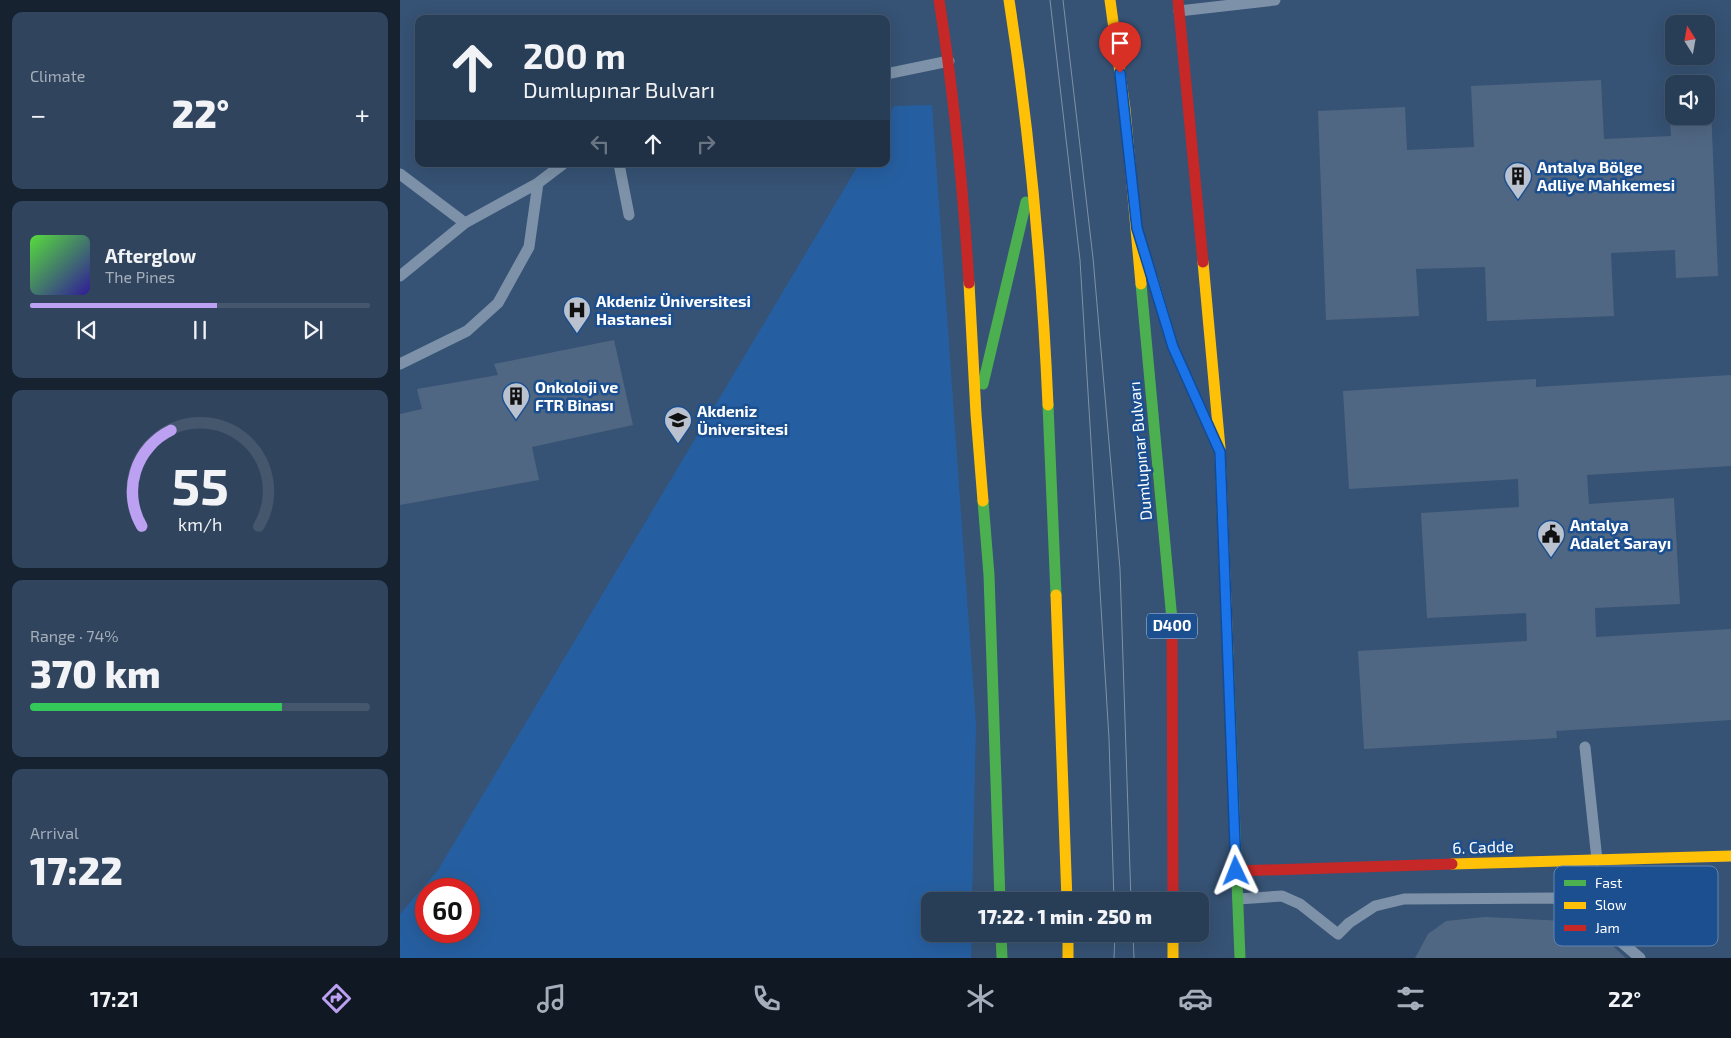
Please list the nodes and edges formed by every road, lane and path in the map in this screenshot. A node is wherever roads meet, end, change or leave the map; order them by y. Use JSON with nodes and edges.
{"nodes":[{"id":1,"x":939,"y":0,"type":"edge"},
{"id":2,"x":1009,"y":0,"type":"edge"},
{"id":3,"x":1110,"y":0,"type":"edge"},
{"id":4,"x":1275,"y":0,"type":"edge"},
{"id":5,"x":1178,"y":6,"type":"edge"},
{"id":6,"x":949,"y":61,"type":"junction"},
{"id":7,"x":890,"y":73,"type":"edge"},
{"id":8,"x":559,"y":167,"type":"edge"},
{"id":9,"x":621,"y":167,"type":"edge"},
{"id":10,"x":400,"y":174,"type":"edge"},
{"id":11,"x":1032,"y":179,"type":"junction"},
{"id":12,"x":538,"y":183,"type":"junction"},
{"id":13,"x":629,"y":215,"type":"dead end"},
{"id":14,"x":465,"y":223,"type":"junction"},
{"id":15,"x":1137,"y":228,"type":"junction"},
{"id":16,"x":400,"y":276,"type":"edge"},
{"id":17,"x":400,"y":364,"type":"edge"},
{"id":18,"x":976,"y":414,"type":"junction"},
{"id":19,"x":1220,"y":452,"type":"junction"},
{"id":20,"x":1585,"y":748,"type":"dead end"},
{"id":21,"x":1731,"y":856,"type":"edge"},
{"id":22,"x":1597,"y":860,"type":"junction"},
{"id":23,"x":1236,"y":871,"type":"junction"},
{"id":24,"x":1000,"y":892,"type":"edge"},
{"id":25,"x":1066,"y":892,"type":"edge"},
{"id":26,"x":1173,"y":892,"type":"edge"},
{"id":27,"x":1554,"y":898,"type":"edge"},
{"id":28,"x":1238,"y":900,"type":"junction"},
{"id":29,"x":1001,"y":942,"type":"edge"},
{"id":30,"x":1068,"y":942,"type":"edge"},
{"id":31,"x":1173,"y":942,"type":"edge"},
{"id":32,"x":1626,"y":946,"type":"edge"},
{"id":33,"x":1002,"y":958,"type":"edge"},
{"id":34,"x":1068,"y":958,"type":"edge"},
{"id":35,"x":1173,"y":958,"type":"edge"},
{"id":36,"x":1240,"y":958,"type":"edge"},
{"id":37,"x":1640,"y":958,"type":"edge"}],
"edges":[{"from":1,"to":6,"type":"main road"},
{"from":2,"to":11,"type":"main road"},
{"from":3,"to":15,"type":"main road","name":"Dumlupınar Bulvarı","number":"D400"},
{"from":4,"to":5,"type":"lane"},
{"from":5,"to":19,"type":"main road"},
{"from":6,"to":7,"type":"lane"},
{"from":6,"to":18,"type":"main road"},
{"from":8,"to":12,"type":"lane"},
{"from":9,"to":13,"type":"lane"},
{"from":10,"to":14,"type":"lane"},
{"from":11,"to":18,"type":"main road"},
{"from":11,"to":25,"type":"main road"},
{"from":12,"to":14,"type":"lane"},
{"from":12,"to":17,"type":"lane"},
{"from":14,"to":16,"type":"lane"},
{"from":15,"to":19,"type":"main road"},
{"from":15,"to":26,"type":"main road","name":"Dumlupınar Bulvarı","number":"D400"},
{"from":18,"to":24,"type":"main road"},
{"from":19,"to":23,"type":"main road"},
{"from":20,"to":22,"type":"lane"},
{"from":21,"to":22,"type":"main road","name":"6. Cadde"},
{"from":22,"to":23,"type":"main road","name":"6. Cadde"},
{"from":23,"to":28,"type":"main road"},
{"from":27,"to":28,"type":"lane"},
{"from":28,"to":36,"type":"main road"},
{"from":29,"to":33,"type":"main road"},
{"from":30,"to":34,"type":"main road"},
{"from":31,"to":35,"type":"main road"},
{"from":32,"to":37,"type":"lane"}]}
